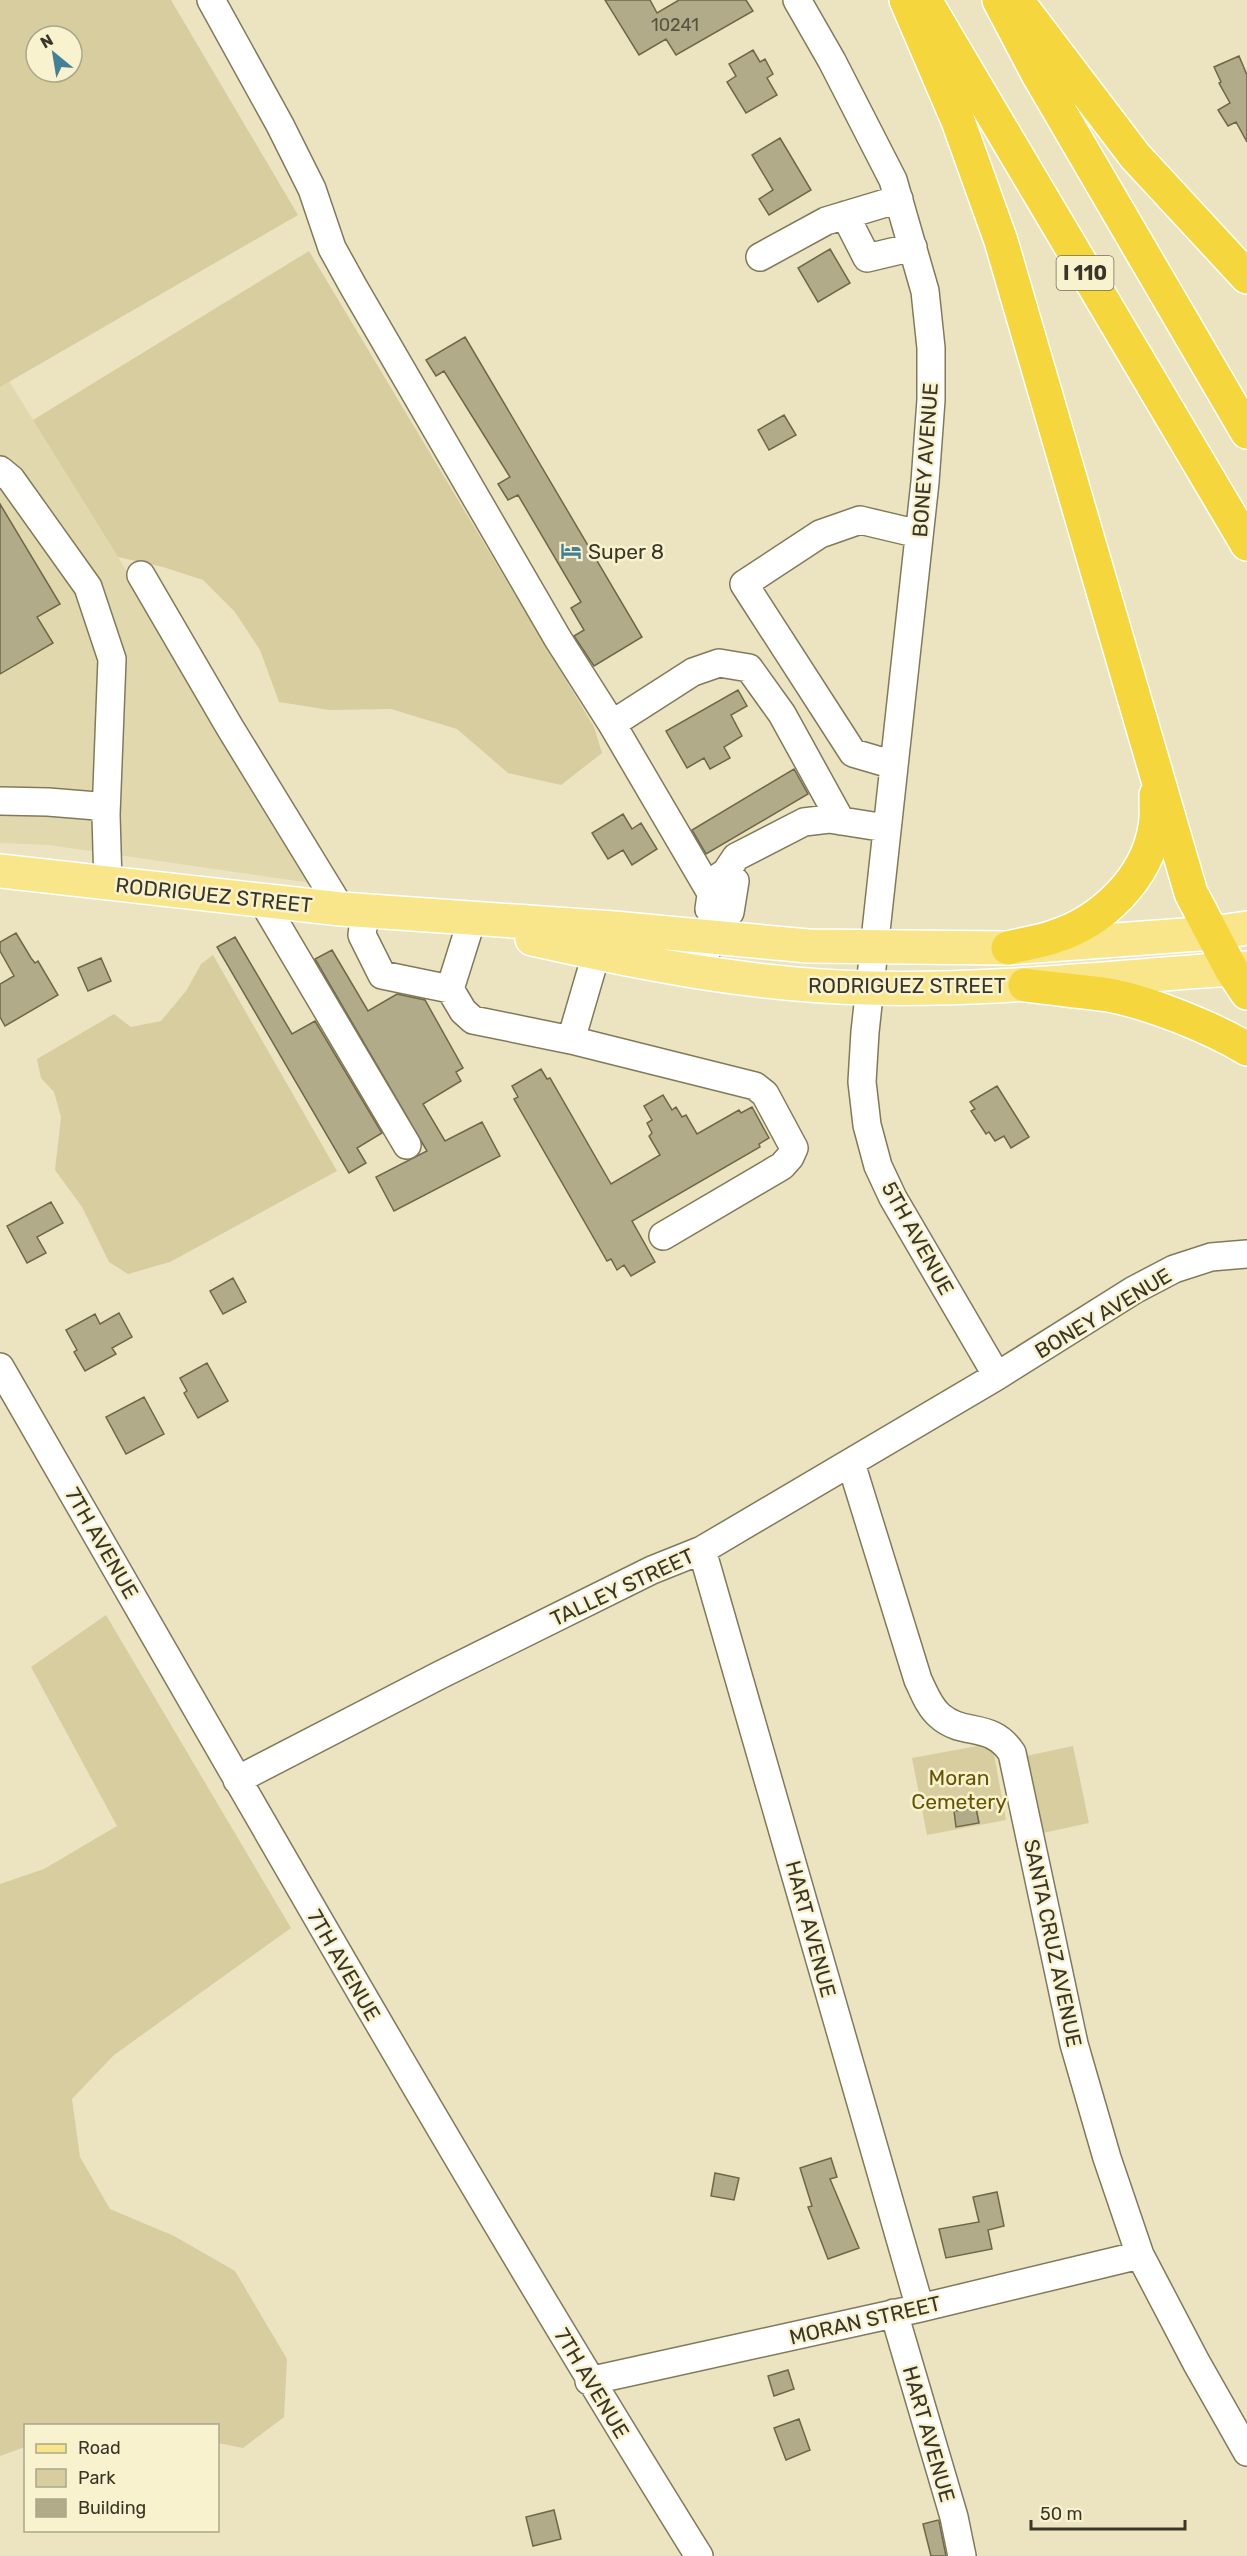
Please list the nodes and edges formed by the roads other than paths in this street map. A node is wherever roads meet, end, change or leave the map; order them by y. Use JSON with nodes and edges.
{"nodes":[{"id":1,"x":211,"y":0,"type":"edge"},
{"id":2,"x":797,"y":0,"type":"edge"},
{"id":3,"x":906,"y":0,"type":"edge"},
{"id":4,"x":925,"y":0,"type":"edge"},
{"id":5,"x":999,"y":0,"type":"edge"},
{"id":6,"x":1017,"y":0,"type":"edge"},
{"id":7,"x":899,"y":198,"type":"junction"},
{"id":8,"x":845,"y":215,"type":"junction"},
{"id":9,"x":913,"y":247,"type":"junction"},
{"id":10,"x":760,"y":257,"type":"dead end"},
{"id":11,"x":1247,"y":277,"type":"edge"},
{"id":12,"x":1247,"y":432,"type":"edge"},
{"id":13,"x":0,"y":470,"type":"edge"},
{"id":14,"x":919,"y":534,"type":"junction"},
{"id":15,"x":1247,"y":544,"type":"edge"},
{"id":16,"x":141,"y":575,"type":"dead end"},
{"id":17,"x":612,"y":724,"type":"junction"},
{"id":18,"x":894,"y":765,"type":"junction"},
{"id":19,"x":1156,"y":766,"type":"junction"},
{"id":20,"x":0,"y":801,"type":"edge"},
{"id":21,"x":106,"y":815,"type":"junction"},
{"id":22,"x":841,"y":821,"type":"junction"},
{"id":23,"x":886,"y":828,"type":"junction"},
{"id":24,"x":0,"y":871,"type":"edge"},
{"id":25,"x":719,"y":882,"type":"junction"},
{"id":26,"x":108,"y":884,"type":"junction"},
{"id":27,"x":262,"y":900,"type":"junction"},
{"id":28,"x":353,"y":910,"type":"junction"},
{"id":29,"x":471,"y":922,"type":"junction"},
{"id":30,"x":713,"y":928,"type":"junction"},
{"id":31,"x":1247,"y":928,"type":"edge"},
{"id":32,"x":1212,"y":933,"type":"junction"},
{"id":33,"x":600,"y":940,"type":"junction"},
{"id":34,"x":873,"y":947,"type":"junction"},
{"id":35,"x":1008,"y":948,"type":"junction"},
{"id":36,"x":702,"y":972,"type":"junction"},
{"id":37,"x":1242,"y":976,"type":"edge"},
{"id":38,"x":1026,"y":985,"type":"junction"},
{"id":39,"x":871,"y":988,"type":"junction"},
{"id":40,"x":450,"y":989,"type":"junction"},
{"id":41,"x":571,"y":1040,"type":"junction"},
{"id":42,"x":1247,"y":1049,"type":"edge"},
{"id":43,"x":407,"y":1145,"type":"dead end"},
{"id":44,"x":663,"y":1236,"type":"dead end"},
{"id":45,"x":1247,"y":1254,"type":"edge"},
{"id":46,"x":0,"y":1367,"type":"edge"},
{"id":47,"x":997,"y":1376,"type":"junction"},
{"id":48,"x":850,"y":1463,"type":"junction"},
{"id":49,"x":702,"y":1550,"type":"junction"},
{"id":50,"x":237,"y":1780,"type":"junction"},
{"id":51,"x":1140,"y":2255,"type":"junction"},
{"id":52,"x":920,"y":2308,"type":"junction"},
{"id":53,"x":894,"y":2313,"type":"junction"},
{"id":54,"x":590,"y":2381,"type":"junction"},
{"id":55,"x":1247,"y":2452,"type":"edge"},
{"id":56,"x":699,"y":2556,"type":"edge"},
{"id":57,"x":962,"y":2556,"type":"edge"}],
"edges":[{"from":1,"to":17,"type":"street"},
{"from":2,"to":7,"type":"street","name":"BONEY AVENUE"},
{"from":3,"to":19,"type":"highway"},
{"from":4,"to":15,"type":"highway","number":"I 110"},
{"from":5,"to":12,"type":"highway","number":"I 110"},
{"from":6,"to":11,"type":"highway"},
{"from":7,"to":8,"type":"street"},
{"from":7,"to":9,"type":"street","name":"BONEY AVENUE"},
{"from":8,"to":9,"type":"street"},
{"from":8,"to":10,"type":"street"},
{"from":9,"to":14,"type":"street","name":"BONEY AVENUE"},
{"from":13,"to":21,"type":"street"},
{"from":14,"to":18,"type":"street","name":"BONEY AVENUE"},
{"from":14,"to":18,"type":"street"},
{"from":16,"to":28,"type":"street"},
{"from":17,"to":22,"type":"street"},
{"from":17,"to":25,"type":"street"},
{"from":18,"to":23,"type":"street","name":"BONEY AVENUE"},
{"from":19,"to":32,"type":"highway"},
{"from":19,"to":35,"type":"highway"},
{"from":20,"to":21,"type":"street"},
{"from":21,"to":26,"type":"street"},
{"from":22,"to":23,"type":"street"},
{"from":22,"to":25,"type":"street"},
{"from":23,"to":34,"type":"street","name":"BONEY AVENUE"},
{"from":24,"to":26,"type":"main road","name":"RODRIGUEZ STREET"},
{"from":25,"to":30,"type":"street"},
{"from":26,"to":27,"type":"main road","name":"RODRIGUEZ STREET"},
{"from":27,"to":28,"type":"main road","name":"RODRIGUEZ STREET"},
{"from":27,"to":43,"type":"street"},
{"from":28,"to":29,"type":"main road","name":"RODRIGUEZ STREET"},
{"from":28,"to":40,"type":"street"},
{"from":29,"to":33,"type":"main road","name":"RODRIGUEZ STREET"},
{"from":29,"to":40,"type":"street"},
{"from":30,"to":33,"type":"main road","name":"RODRIGUEZ STREET"},
{"from":30,"to":34,"type":"main road","name":"RODRIGUEZ STREET"},
{"from":30,"to":36,"type":"street"},
{"from":31,"to":32,"type":"main road","name":"RODRIGUEZ STREET"},
{"from":32,"to":35,"type":"main road","name":"RODRIGUEZ STREET"},
{"from":32,"to":37,"type":"highway"},
{"from":33,"to":36,"type":"main road","name":"RODRIGUEZ STREET"},
{"from":33,"to":41,"type":"street"},
{"from":34,"to":35,"type":"main road","name":"RODRIGUEZ STREET"},
{"from":34,"to":39,"type":"street","name":"5TH AVENUE"},
{"from":36,"to":39,"type":"main road","name":"RODRIGUEZ STREET"},
{"from":37,"to":38,"type":"main road","name":"RODRIGUEZ STREET"},
{"from":38,"to":39,"type":"main road","name":"RODRIGUEZ STREET"},
{"from":38,"to":42,"type":"highway"},
{"from":39,"to":47,"type":"street","name":"5TH AVENUE"},
{"from":40,"to":41,"type":"street"},
{"from":41,"to":44,"type":"street"},
{"from":45,"to":47,"type":"street","name":"BONEY AVENUE"},
{"from":46,"to":50,"type":"street","name":"7TH AVENUE"},
{"from":47,"to":48,"type":"street","name":"TALLEY STREET"},
{"from":48,"to":49,"type":"street","name":"TALLEY STREET"},
{"from":48,"to":51,"type":"street","name":"SANTA CRUZ AVENUE"},
{"from":49,"to":50,"type":"street","name":"TALLEY STREET"},
{"from":49,"to":52,"type":"street","name":"HART AVENUE"},
{"from":50,"to":54,"type":"street","name":"7TH AVENUE"},
{"from":51,"to":52,"type":"street","name":"MORAN STREET"},
{"from":51,"to":55,"type":"street","name":"SANTA CRUZ AVENUE"},
{"from":52,"to":53,"type":"street","name":"MORAN STREET"},
{"from":53,"to":54,"type":"street","name":"MORAN STREET"},
{"from":53,"to":57,"type":"street","name":"HART AVENUE"},
{"from":54,"to":56,"type":"street","name":"7TH AVENUE"}]}
